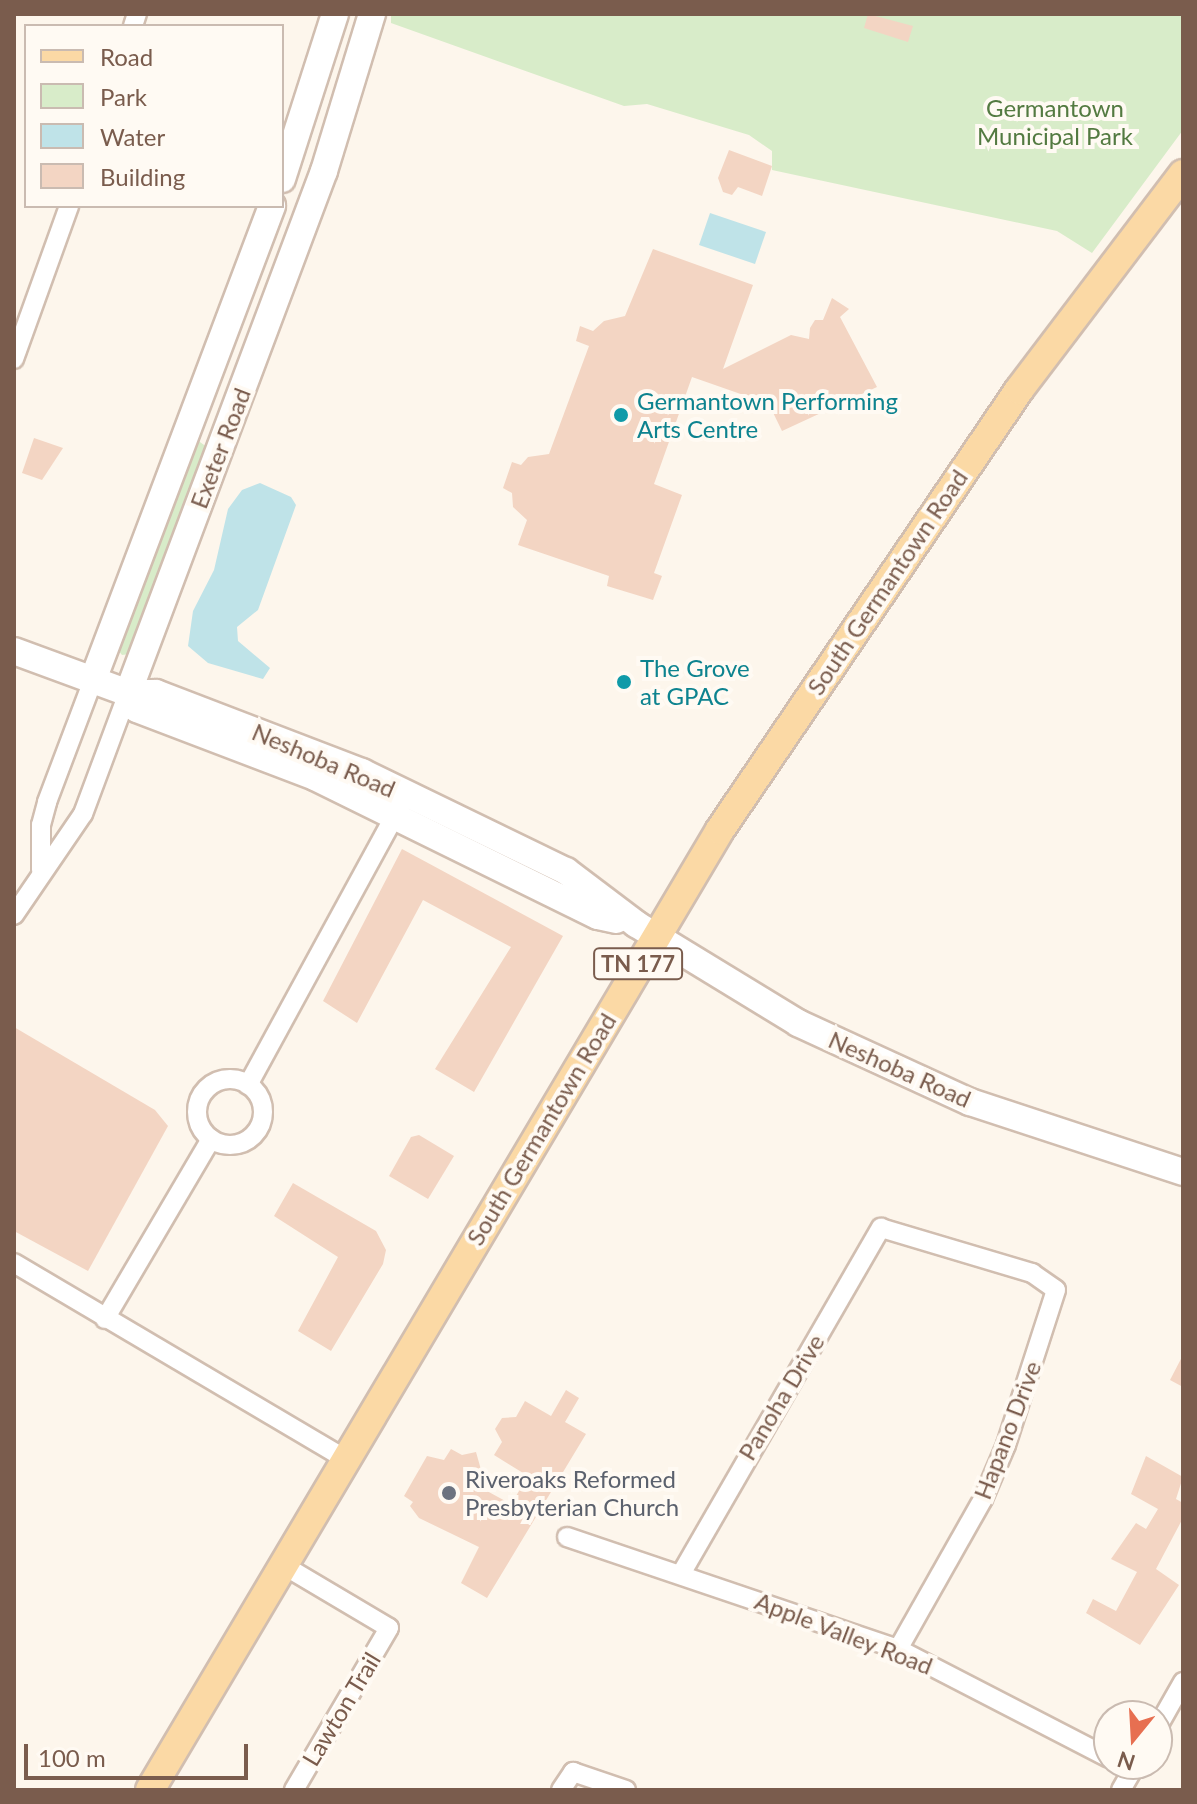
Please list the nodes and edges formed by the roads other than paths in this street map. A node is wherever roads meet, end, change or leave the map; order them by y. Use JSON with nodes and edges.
{"nodes":[{"id":1,"x":335,"y":14,"type":"edge"},
{"id":2,"x":372,"y":14,"type":"edge"},
{"id":3,"x":284,"y":173,"type":"edge"},
{"id":4,"x":1183,"y":174,"type":"edge"},
{"id":5,"x":68,"y":208,"type":"edge"},
{"id":6,"x":271,"y":208,"type":"edge"},
{"id":7,"x":14,"y":359,"type":"edge"},
{"id":8,"x":14,"y":651,"type":"edge"},
{"id":9,"x":93,"y":680,"type":"junction"},
{"id":10,"x":128,"y":693,"type":"junction"},
{"id":11,"x":402,"y":804,"type":"junction"},
{"id":12,"x":41,"y":870,"type":"junction"},
{"id":13,"x":18,"y":903,"type":"edge"},
{"id":14,"x":645,"y":930,"type":"junction"},
{"id":15,"x":248,"y":1085,"type":"junction"},
{"id":16,"x":211,"y":1139,"type":"junction"},
{"id":17,"x":1183,"y":1172,"type":"edge"},
{"id":18,"x":888,"y":1227,"type":"joint"},
{"id":19,"x":14,"y":1263,"type":"edge"},
{"id":20,"x":105,"y":1319,"type":"junction"},
{"id":21,"x":345,"y":1459,"type":"junction"},
{"id":22,"x":567,"y":1537,"type":"dead end"},
{"id":23,"x":283,"y":1565,"type":"junction"},
{"id":24,"x":681,"y":1574,"type":"junction"},
{"id":25,"x":898,"y":1649,"type":"junction"},
{"id":26,"x":1183,"y":1682,"type":"edge"},
{"id":27,"x":1173,"y":1700,"type":"edge"},
{"id":28,"x":1093,"y":1750,"type":"edge"},
{"id":29,"x":150,"y":1790,"type":"edge"},
{"id":30,"x":294,"y":1790,"type":"edge"},
{"id":31,"x":561,"y":1790,"type":"edge"},
{"id":32,"x":626,"y":1790,"type":"edge"}],
"edges":[{"from":1,"to":3,"type":"street"},
{"from":2,"to":10,"type":"street","name":"Exeter Road"},
{"from":4,"to":14,"type":"main road","name":"South Germantown Road","number":"TN 177"},
{"from":5,"to":7,"type":"street"},
{"from":6,"to":9,"type":"street","name":"Exeter Road"},
{"from":8,"to":9,"type":"street","name":"Neshoba Road"},
{"from":9,"to":10,"type":"street","name":"Neshoba Road"},
{"from":9,"to":12,"type":"street","name":"Exeter Road"},
{"from":10,"to":11,"type":"street","name":"Neshoba Road"},
{"from":10,"to":12,"type":"street","name":"Exeter Road"},
{"from":11,"to":14,"type":"street","name":"Neshoba Road"},
{"from":11,"to":15,"type":"street"},
{"from":12,"to":13,"type":"street","name":"Exeter Road"},
{"from":14,"to":17,"type":"street","name":"Neshoba Road"},
{"from":14,"to":21,"type":"main road","name":"South Germantown Road","number":"TN 177"},
{"from":15,"to":16,"type":"street"},
{"from":15,"to":16,"type":"street"},
{"from":16,"to":20,"type":"street"},
{"from":18,"to":24,"type":"street","name":"Panoha Drive"},
{"from":18,"to":25,"type":"street","name":"Hapano Drive"},
{"from":19,"to":20,"type":"street"},
{"from":20,"to":21,"type":"street"},
{"from":21,"to":23,"type":"main road","name":"South Germantown Road","number":"TN 177"},
{"from":22,"to":24,"type":"street","name":"Apple Valley Road"},
{"from":23,"to":29,"type":"main road","name":"South Germantown Road","number":"TN 177"},
{"from":23,"to":30,"type":"street","name":"Lawton Trail"},
{"from":24,"to":25,"type":"street","name":"Apple Valley Road"},
{"from":25,"to":28,"type":"street","name":"Apple Valley Road"},
{"from":26,"to":27,"type":"street"},
{"from":31,"to":32,"type":"street"}]}
